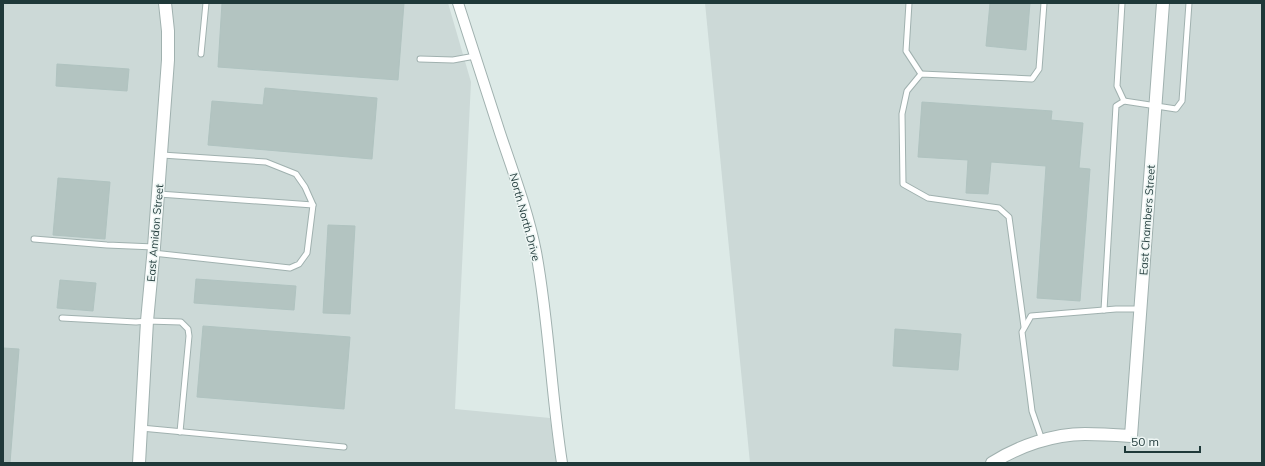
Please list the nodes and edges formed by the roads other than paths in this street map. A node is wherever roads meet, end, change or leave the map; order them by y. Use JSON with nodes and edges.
{"nodes":[{"id":1,"x":165,"y":3,"type":"edge"},
{"id":2,"x":206,"y":3,"type":"edge"},
{"id":3,"x":458,"y":3,"type":"edge"},
{"id":4,"x":909,"y":3,"type":"edge"},
{"id":5,"x":1044,"y":3,"type":"edge"},
{"id":6,"x":1122,"y":3,"type":"edge"},
{"id":7,"x":1163,"y":3,"type":"edge"},
{"id":8,"x":1189,"y":3,"type":"edge"},
{"id":9,"x":201,"y":54,"type":"dead end"},
{"id":10,"x":475,"y":56,"type":"junction"},
{"id":11,"x":420,"y":59,"type":"dead end"},
{"id":12,"x":921,"y":74,"type":"junction"},
{"id":13,"x":1124,"y":101,"type":"junction"},
{"id":14,"x":1155,"y":106,"type":"junction"},
{"id":15,"x":160,"y":155,"type":"junction"},
{"id":16,"x":158,"y":194,"type":"junction"},
{"id":17,"x":313,"y":205,"type":"junction"},
{"id":18,"x":34,"y":239,"type":"dead end"},
{"id":19,"x":154,"y":250,"type":"junction"},
{"id":20,"x":1140,"y":309,"type":"junction"},
{"id":21,"x":1104,"y":310,"type":"junction"},
{"id":22,"x":62,"y":318,"type":"dead end"},
{"id":23,"x":147,"y":321,"type":"junction"},
{"id":24,"x":1024,"y":327,"type":"junction"},
{"id":25,"x":141,"y":428,"type":"junction"},
{"id":26,"x":180,"y":432,"type":"junction"},
{"id":27,"x":1042,"y":441,"type":"junction"},
{"id":28,"x":344,"y":447,"type":"dead end"},
{"id":29,"x":139,"y":463,"type":"edge"},
{"id":30,"x":562,"y":463,"type":"edge"},
{"id":31,"x":992,"y":463,"type":"edge"}],
"edges":[{"from":1,"to":15,"type":"street","name":"East Amidon Street"},
{"from":2,"to":9,"type":"lane"},
{"from":3,"to":10,"type":"street","name":"North North Drive"},
{"from":4,"to":12,"type":"lane"},
{"from":5,"to":12,"type":"lane"},
{"from":6,"to":13,"type":"lane"},
{"from":7,"to":14,"type":"street","name":"East Chambers Street"},
{"from":8,"to":14,"type":"lane"},
{"from":10,"to":11,"type":"lane"},
{"from":10,"to":30,"type":"street","name":"North North Drive"},
{"from":12,"to":24,"type":"lane"},
{"from":13,"to":14,"type":"lane"},
{"from":13,"to":21,"type":"lane"},
{"from":14,"to":20,"type":"street","name":"East Chambers Street"},
{"from":15,"to":16,"type":"street","name":"East Amidon Street"},
{"from":15,"to":17,"type":"lane"},
{"from":16,"to":17,"type":"lane"},
{"from":16,"to":19,"type":"street","name":"East Amidon Street"},
{"from":17,"to":19,"type":"lane"},
{"from":18,"to":19,"type":"lane"},
{"from":19,"to":23,"type":"street","name":"East Amidon Street"},
{"from":20,"to":21,"type":"lane"},
{"from":20,"to":27,"type":"street","name":"East Chambers Street"},
{"from":21,"to":24,"type":"lane"},
{"from":22,"to":23,"type":"lane"},
{"from":23,"to":25,"type":"street","name":"East Amidon Street"},
{"from":23,"to":26,"type":"lane"},
{"from":24,"to":27,"type":"lane"},
{"from":25,"to":26,"type":"lane"},
{"from":25,"to":29,"type":"street","name":"East Amidon Street"},
{"from":26,"to":28,"type":"lane"},
{"from":27,"to":31,"type":"street"}]}
